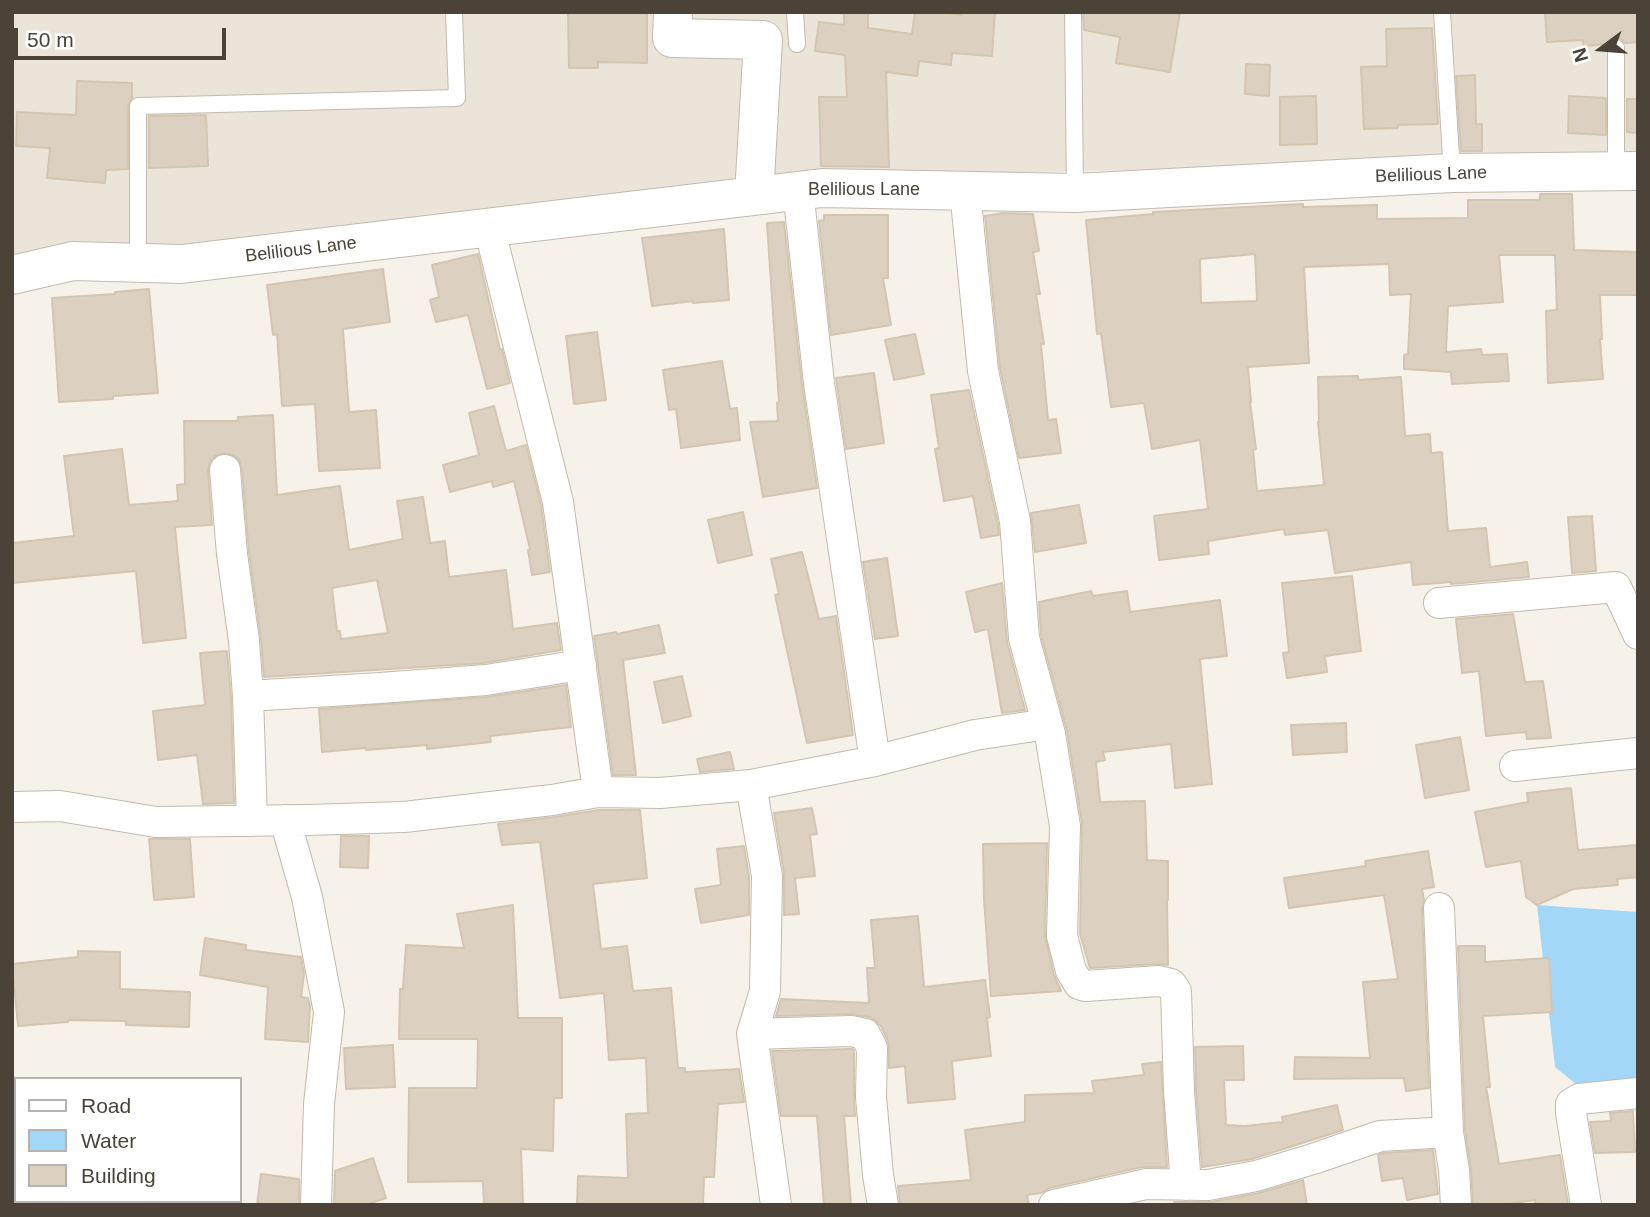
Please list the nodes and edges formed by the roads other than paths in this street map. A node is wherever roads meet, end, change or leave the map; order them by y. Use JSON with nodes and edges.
{"nodes":[{"id":1,"x":454,"y":12,"type":"edge"},
{"id":2,"x":673,"y":12,"type":"edge"},
{"id":3,"x":795,"y":12,"type":"edge"},
{"id":4,"x":1073,"y":12,"type":"edge"},
{"id":5,"x":1442,"y":12,"type":"edge"},
{"id":6,"x":797,"y":44,"type":"dead end"},
{"id":7,"x":1616,"y":48,"type":"dead end"},
{"id":8,"x":1627,"y":171,"type":"edge"},
{"id":9,"x":1452,"y":173,"type":"junction"},
{"id":10,"x":798,"y":190,"type":"junction"},
{"id":11,"x":965,"y":191,"type":"junction"},
{"id":12,"x":1075,"y":193,"type":"junction"},
{"id":13,"x":754,"y":196,"type":"junction"},
{"id":14,"x":489,"y":227,"type":"junction"},
{"id":15,"x":138,"y":264,"type":"junction"},
{"id":16,"x":12,"y":275,"type":"edge"},
{"id":17,"x":225,"y":470,"type":"dead end"},
{"id":18,"x":1439,"y":603,"type":"dead end"},
{"id":19,"x":1638,"y":635,"type":"edge"},
{"id":20,"x":581,"y":665,"type":"junction"},
{"id":21,"x":248,"y":696,"type":"junction"},
{"id":22,"x":1047,"y":724,"type":"junction"},
{"id":23,"x":1638,"y":753,"type":"edge"},
{"id":24,"x":875,"y":761,"type":"junction"},
{"id":25,"x":1515,"y":766,"type":"dead end"},
{"id":26,"x":751,"y":785,"type":"junction"},
{"id":27,"x":598,"y":792,"type":"junction"},
{"id":28,"x":12,"y":807,"type":"edge"},
{"id":29,"x":285,"y":820,"type":"junction"},
{"id":30,"x":252,"y":821,"type":"junction"},
{"id":31,"x":1439,"y":908,"type":"dead end"},
{"id":32,"x":752,"y":1034,"type":"junction"},
{"id":33,"x":1638,"y":1093,"type":"edge"},
{"id":34,"x":1448,"y":1132,"type":"junction"},
{"id":35,"x":1201,"y":1192,"type":"edge"},
{"id":36,"x":316,"y":1205,"type":"edge"},
{"id":37,"x":776,"y":1205,"type":"edge"},
{"id":38,"x":883,"y":1205,"type":"edge"},
{"id":39,"x":1055,"y":1205,"type":"edge"},
{"id":40,"x":1456,"y":1205,"type":"edge"},
{"id":41,"x":1586,"y":1205,"type":"edge"}],
"edges":[{"from":1,"to":15,"type":"lane"},
{"from":2,"to":13,"type":"street"},
{"from":3,"to":6,"type":"lane"},
{"from":4,"to":12,"type":"lane"},
{"from":5,"to":9,"type":"lane"},
{"from":7,"to":8,"type":"lane"},
{"from":8,"to":9,"type":"street","name":"Belilious Lane"},
{"from":9,"to":12,"type":"street","name":"Belilious Lane"},
{"from":10,"to":11,"type":"street","name":"Belilious Lane"},
{"from":10,"to":13,"type":"street","name":"Belilious Lane"},
{"from":10,"to":24,"type":"street"},
{"from":11,"to":12,"type":"street","name":"Belilious Lane"},
{"from":11,"to":22,"type":"street"},
{"from":13,"to":14,"type":"street","name":"Belilious Lane"},
{"from":14,"to":15,"type":"street","name":"Belilious Lane"},
{"from":14,"to":20,"type":"street"},
{"from":15,"to":16,"type":"street","name":"Belilious Lane"},
{"from":17,"to":21,"type":"street"},
{"from":18,"to":19,"type":"street"},
{"from":20,"to":21,"type":"street"},
{"from":20,"to":27,"type":"street"},
{"from":21,"to":30,"type":"street"},
{"from":22,"to":24,"type":"street"},
{"from":22,"to":35,"type":"street"},
{"from":23,"to":25,"type":"street"},
{"from":24,"to":26,"type":"street"},
{"from":26,"to":27,"type":"street"},
{"from":26,"to":32,"type":"street"},
{"from":27,"to":29,"type":"street"},
{"from":28,"to":30,"type":"street"},
{"from":29,"to":30,"type":"street"},
{"from":29,"to":36,"type":"street"},
{"from":31,"to":34,"type":"street"},
{"from":32,"to":37,"type":"street"},
{"from":32,"to":38,"type":"street"},
{"from":33,"to":41,"type":"street"},
{"from":34,"to":35,"type":"street"},
{"from":34,"to":40,"type":"street"},
{"from":35,"to":39,"type":"street"}]}
